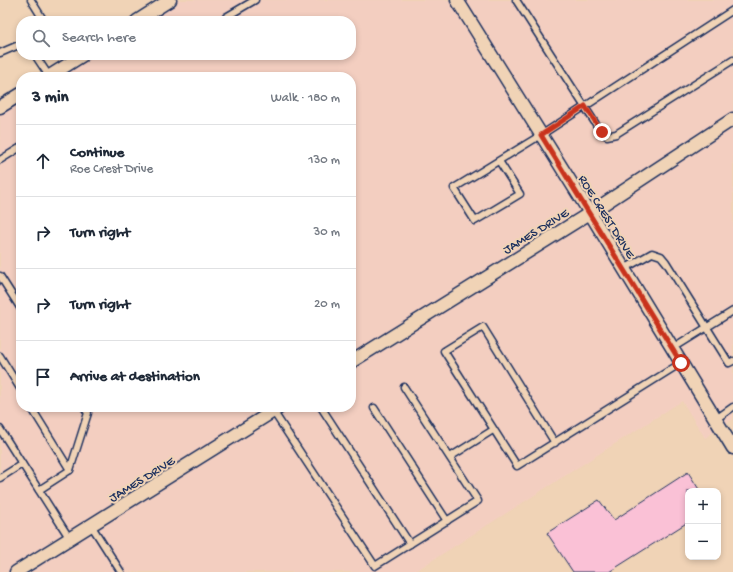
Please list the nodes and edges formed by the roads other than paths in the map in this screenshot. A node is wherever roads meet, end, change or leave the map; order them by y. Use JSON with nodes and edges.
{"nodes":[{"id":1,"x":31,"y":0,"type":"edge"},
{"id":2,"x":170,"y":0,"type":"edge"},
{"id":3,"x":255,"y":0,"type":"edge"},
{"id":4,"x":457,"y":0,"type":"edge"},
{"id":5,"x":516,"y":0,"type":"edge"},
{"id":6,"x":733,"y":10,"type":"edge"},
{"id":7,"x":41,"y":16,"type":"edge"},
{"id":8,"x":145,"y":16,"type":"edge"},
{"id":9,"x":228,"y":16,"type":"edge"},
{"id":10,"x":16,"y":46,"type":"edge"},
{"id":11,"x":0,"y":53,"type":"edge"},
{"id":12,"x":39,"y":60,"type":"edge"},
{"id":13,"x":75,"y":60,"type":"edge"},
{"id":14,"x":733,"y":60,"type":"edge"},
{"id":15,"x":45,"y":72,"type":"edge"},
{"id":16,"x":56,"y":72,"type":"edge"},
{"id":17,"x":16,"y":97,"type":"edge"},
{"id":18,"x":585,"y":106,"type":"junction"},
{"id":19,"x":0,"y":108,"type":"edge"},
{"id":20,"x":733,"y":119,"type":"edge"},
{"id":21,"x":541,"y":135,"type":"junction"},
{"id":22,"x":16,"y":150,"type":"edge"},
{"id":23,"x":0,"y":160,"type":"edge"},
{"id":24,"x":499,"y":161,"type":"junction"},
{"id":25,"x":590,"y":213,"type":"junction"},
{"id":26,"x":624,"y":269,"type":"junction"},
{"id":27,"x":0,"y":276,"type":"edge"},
{"id":28,"x":16,"y":301,"type":"edge"},
{"id":29,"x":733,"y":311,"type":"edge"},
{"id":30,"x":707,"y":327,"type":"junction"},
{"id":31,"x":672,"y":349,"type":"junction"},
{"id":32,"x":0,"y":356,"type":"edge"},
{"id":33,"x":356,"y":359,"type":"edge"},
{"id":34,"x":733,"y":361,"type":"edge"},
{"id":35,"x":681,"y":363,"type":"junction"},
{"id":36,"x":16,"y":382,"type":"edge"},
{"id":37,"x":404,"y":387,"type":"dead end"},
{"id":38,"x":733,"y":407,"type":"edge"},
{"id":39,"x":374,"y":408,"type":"dead end"},
{"id":40,"x":35,"y":412,"type":"edge"},
{"id":41,"x":87,"y":412,"type":"edge"},
{"id":42,"x":272,"y":412,"type":"edge"},
{"id":43,"x":279,"y":412,"type":"edge"},
{"id":44,"x":324,"y":412,"type":"edge"},
{"id":45,"x":716,"y":418,"type":"junction"},
{"id":46,"x":0,"y":429,"type":"edge"},
{"id":47,"x":493,"y":430,"type":"junction"},
{"id":48,"x":555,"y":443,"type":"junction"},
{"id":49,"x":733,"y":448,"type":"edge"},
{"id":50,"x":450,"y":457,"type":"junction"},
{"id":51,"x":22,"y":464,"type":"junction"},
{"id":52,"x":70,"y":470,"type":"junction"},
{"id":53,"x":0,"y":478,"type":"edge"},
{"id":54,"x":39,"y":490,"type":"junction"},
{"id":55,"x":447,"y":521,"type":"junction"},
{"id":56,"x":90,"y":526,"type":"junction"},
{"id":57,"x":70,"y":538,"type":"junction"},
{"id":58,"x":410,"y":544,"type":"junction"},
{"id":59,"x":16,"y":572,"type":"edge"},
{"id":60,"x":121,"y":572,"type":"edge"}],
"edges":[{"from":1,"to":7,"type":"lane"},
{"from":2,"to":8,"type":"street"},
{"from":3,"to":9,"type":"lane"},
{"from":4,"to":21,"type":"street","name":"ROE CREST DRIVE"},
{"from":5,"to":18,"type":"lane"},
{"from":6,"to":18,"type":"lane"},
{"from":10,"to":11,"type":"lane"},
{"from":12,"to":15,"type":"lane"},
{"from":13,"to":16,"type":"street"},
{"from":14,"to":18,"type":"lane"},
{"from":17,"to":19,"type":"street"},
{"from":18,"to":21,"type":"lane"},
{"from":20,"to":25,"type":"street","name":"JAMES DRIVE"},
{"from":21,"to":24,"type":"lane"},
{"from":21,"to":25,"type":"street","name":"ROE CREST DRIVE"},
{"from":22,"to":23,"type":"lane"},
{"from":24,"to":24,"type":"lane"},
{"from":25,"to":26,"type":"street","name":"ROE CREST DRIVE"},
{"from":25,"to":33,"type":"street","name":"JAMES DRIVE"},
{"from":26,"to":30,"type":"lane"},
{"from":26,"to":31,"type":"street","name":"ROE CREST DRIVE"},
{"from":27,"to":28,"type":"lane"},
{"from":29,"to":30,"type":"lane"},
{"from":30,"to":31,"type":"lane"},
{"from":30,"to":34,"type":"lane"},
{"from":31,"to":35,"type":"street","name":"ROE CREST DRIVE"},
{"from":32,"to":36,"type":"lane"},
{"from":35,"to":45,"type":"street","name":"ROE CREST DRIVE"},
{"from":35,"to":48,"type":"lane"},
{"from":37,"to":50,"type":"lane"},
{"from":38,"to":45,"type":"lane"},
{"from":39,"to":55,"type":"lane"},
{"from":40,"to":52,"type":"lane"},
{"from":41,"to":52,"type":"lane"},
{"from":42,"to":56,"type":"street","name":"JAMES DRIVE"},
{"from":43,"to":58,"type":"lane"},
{"from":44,"to":58,"type":"lane"},
{"from":45,"to":49,"type":"street","name":"ROE CREST DRIVE"},
{"from":46,"to":51,"type":"lane"},
{"from":47,"to":48,"type":"lane"},
{"from":47,"to":48,"type":"lane"},
{"from":47,"to":50,"type":"lane"},
{"from":50,"to":55,"type":"lane"},
{"from":51,"to":53,"type":"lane"},
{"from":51,"to":54,"type":"lane"},
{"from":52,"to":54,"type":"lane"},
{"from":54,"to":57,"type":"lane"},
{"from":55,"to":58,"type":"lane"},
{"from":56,"to":57,"type":"street","name":"JAMES DRIVE"},
{"from":56,"to":60,"type":"lane"},
{"from":57,"to":59,"type":"street","name":"JAMES DRIVE"}]}
